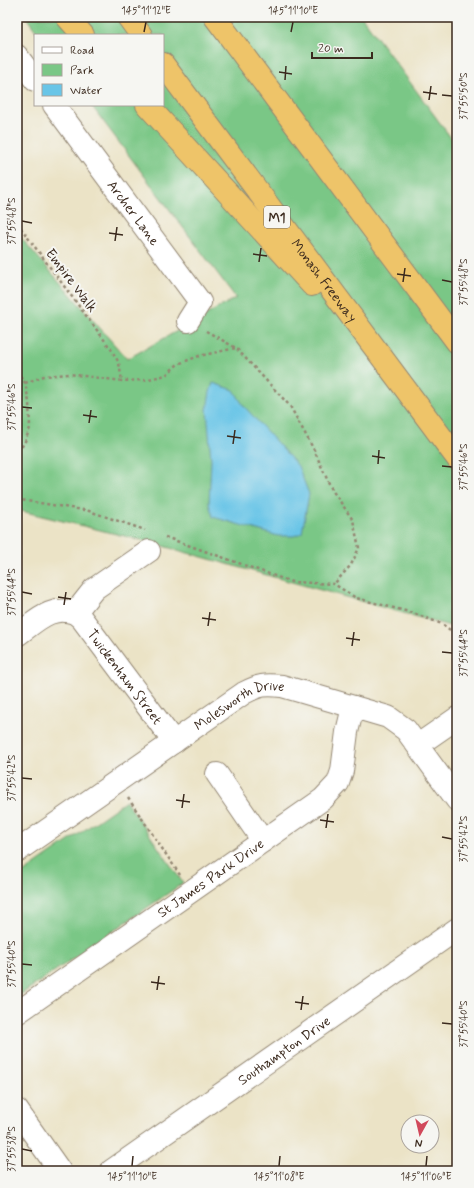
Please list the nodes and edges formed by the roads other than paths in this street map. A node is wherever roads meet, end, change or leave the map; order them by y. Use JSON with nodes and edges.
{"nodes":[{"id":1,"x":67,"y":17,"type":"edge"},
{"id":2,"x":128,"y":17,"type":"edge"},
{"id":3,"x":215,"y":17,"type":"edge"},
{"id":4,"x":83,"y":34,"type":"edge"},
{"id":5,"x":140,"y":34,"type":"edge"},
{"id":6,"x":17,"y":56,"type":"edge"},
{"id":7,"x":164,"y":65,"type":"edge"},
{"id":8,"x":34,"y":79,"type":"edge"},
{"id":9,"x":55,"y":106,"type":"edge"},
{"id":10,"x":148,"y":106,"type":"edge"},
{"id":11,"x":188,"y":321,"type":"road end"},
{"id":12,"x":457,"y":342,"type":"edge"},
{"id":13,"x":391,"y":369,"type":"junction"},
{"id":14,"x":457,"y":458,"type":"edge"},
{"id":15,"x":153,"y":539,"type":"road end"},
{"id":16,"x":75,"y":613,"type":"junction"},
{"id":17,"x":17,"y":635,"type":"edge"},
{"id":18,"x":353,"y":707,"type":"junction"},
{"id":19,"x":457,"y":718,"type":"edge"},
{"id":20,"x":174,"y":742,"type":"junction"},
{"id":21,"x":418,"y":745,"type":"junction"},
{"id":22,"x":216,"y":774,"type":"dead end"},
{"id":23,"x":457,"y":800,"type":"edge"},
{"id":24,"x":263,"y":841,"type":"junction"},
{"id":25,"x":17,"y":851,"type":"edge"},
{"id":26,"x":457,"y":929,"type":"edge"},
{"id":27,"x":17,"y":1014,"type":"edge"},
{"id":28,"x":17,"y":1110,"type":"edge"},
{"id":29,"x":55,"y":1164,"type":"edge"},
{"id":30,"x":77,"y":1171,"type":"edge"},
{"id":31,"x":111,"y":1171,"type":"edge"}],
"edges":[{"from":1,"to":4,"type":"highway"},
{"from":2,"to":5,"type":"highway"},
{"from":3,"to":12,"type":"highway"},
{"from":6,"to":8,"type":"street"},
{"from":7,"to":13,"type":"highway","name":"Monash Freeway","number":"M1"},
{"from":9,"to":11,"type":"street","name":"Archer Lane"},
{"from":10,"to":13,"type":"highway"},
{"from":13,"to":14,"type":"highway","name":"Monash Freeway","number":"M1"},
{"from":15,"to":16,"type":"street"},
{"from":16,"to":17,"type":"street"},
{"from":16,"to":20,"type":"street","name":"Twickenham Street"},
{"from":18,"to":20,"type":"street","name":"Molesworth Drive"},
{"from":18,"to":21,"type":"street","name":"Molesworth Drive"},
{"from":18,"to":24,"type":"street","name":"St James Park Drive"},
{"from":19,"to":21,"type":"street"},
{"from":20,"to":25,"type":"street","name":"Molesworth Drive"},
{"from":21,"to":23,"type":"street","name":"Molesworth Drive"},
{"from":22,"to":24,"type":"street"},
{"from":24,"to":27,"type":"street","name":"St James Park Drive"},
{"from":26,"to":31,"type":"street","name":"Southampton Drive"},
{"from":28,"to":29,"type":"street"},
{"from":29,"to":30,"type":"street"}]}
